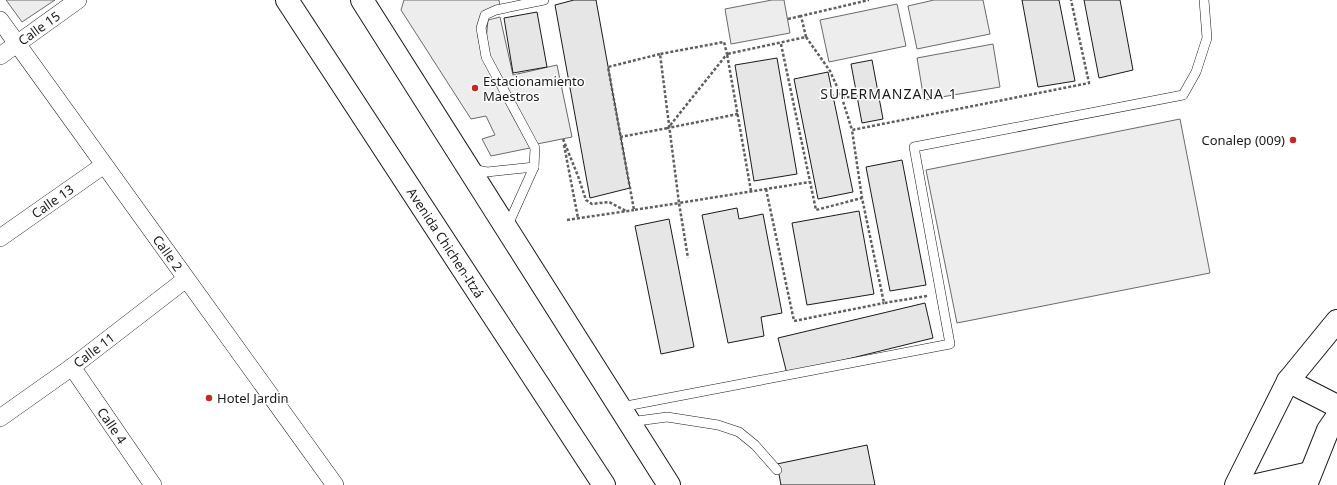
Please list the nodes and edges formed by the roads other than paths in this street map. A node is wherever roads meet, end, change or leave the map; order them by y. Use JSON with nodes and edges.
{"nodes":[{"id":1,"x":78,"y":0,"type":"edge"},
{"id":2,"x":287,"y":0,"type":"edge"},
{"id":3,"x":362,"y":0,"type":"edge"},
{"id":4,"x":544,"y":0,"type":"edge"},
{"id":5,"x":1204,"y":0,"type":"edge"},
{"id":6,"x":0,"y":20,"type":"edge"},
{"id":7,"x":16,"y":43,"type":"junction"},
{"id":8,"x":0,"y":56,"type":"edge"},
{"id":9,"x":104,"y":165,"type":"junction"},
{"id":10,"x":534,"y":167,"type":"junction"},
{"id":11,"x":468,"y":168,"type":"junction"},
{"id":12,"x":507,"y":228,"type":"junction"},
{"id":13,"x":0,"y":238,"type":"edge"},
{"id":14,"x":186,"y":279,"type":"junction"},
{"id":15,"x":1337,"y":321,"type":"edge"},
{"id":16,"x":72,"y":367,"type":"junction"},
{"id":17,"x":1288,"y":381,"type":"junction"},
{"id":18,"x":1337,"y":406,"type":"edge"},
{"id":19,"x":625,"y":415,"type":"junction"},
{"id":20,"x":1337,"y":417,"type":"edge"},
{"id":21,"x":0,"y":418,"type":"edge"},
{"id":22,"x":777,"y":470,"type":"dead end"},
{"id":23,"x":1308,"y":479,"type":"edge"},
{"id":24,"x":154,"y":485,"type":"edge"},
{"id":25,"x":335,"y":485,"type":"edge"},
{"id":26,"x":604,"y":485,"type":"edge"},
{"id":27,"x":669,"y":485,"type":"edge"},
{"id":28,"x":1236,"y":485,"type":"edge"},
{"id":29,"x":1257,"y":485,"type":"edge"}],
"edges":[{"from":1,"to":7,"type":"street","name":"Calle 15"},
{"from":2,"to":26,"type":"main road","name":"Avenida Chichen-Itzá"},
{"from":3,"to":11,"type":"main road"},
{"from":4,"to":10,"type":"lane"},
{"from":5,"to":19,"type":"lane"},
{"from":6,"to":7,"type":"street","name":"Calle 2"},
{"from":7,"to":8,"type":"street","name":"Calle 15"},
{"from":7,"to":9,"type":"street","name":"Calle 2"},
{"from":9,"to":13,"type":"street","name":"Calle 13"},
{"from":9,"to":14,"type":"street","name":"Calle 2"},
{"from":10,"to":11,"type":"lane"},
{"from":10,"to":12,"type":"lane"},
{"from":11,"to":12,"type":"main road"},
{"from":12,"to":19,"type":"main road"},
{"from":14,"to":16,"type":"street","name":"Calle 11"},
{"from":14,"to":25,"type":"street","name":"Calle 2"},
{"from":15,"to":17,"type":"main road"},
{"from":16,"to":21,"type":"street","name":"Calle 11"},
{"from":16,"to":24,"type":"street","name":"Calle 4"},
{"from":17,"to":18,"type":"main road"},
{"from":17,"to":28,"type":"main road"},
{"from":19,"to":22,"type":"lane"},
{"from":19,"to":27,"type":"main road"},
{"from":20,"to":23,"type":"main road"},
{"from":23,"to":29,"type":"main road"}]}
